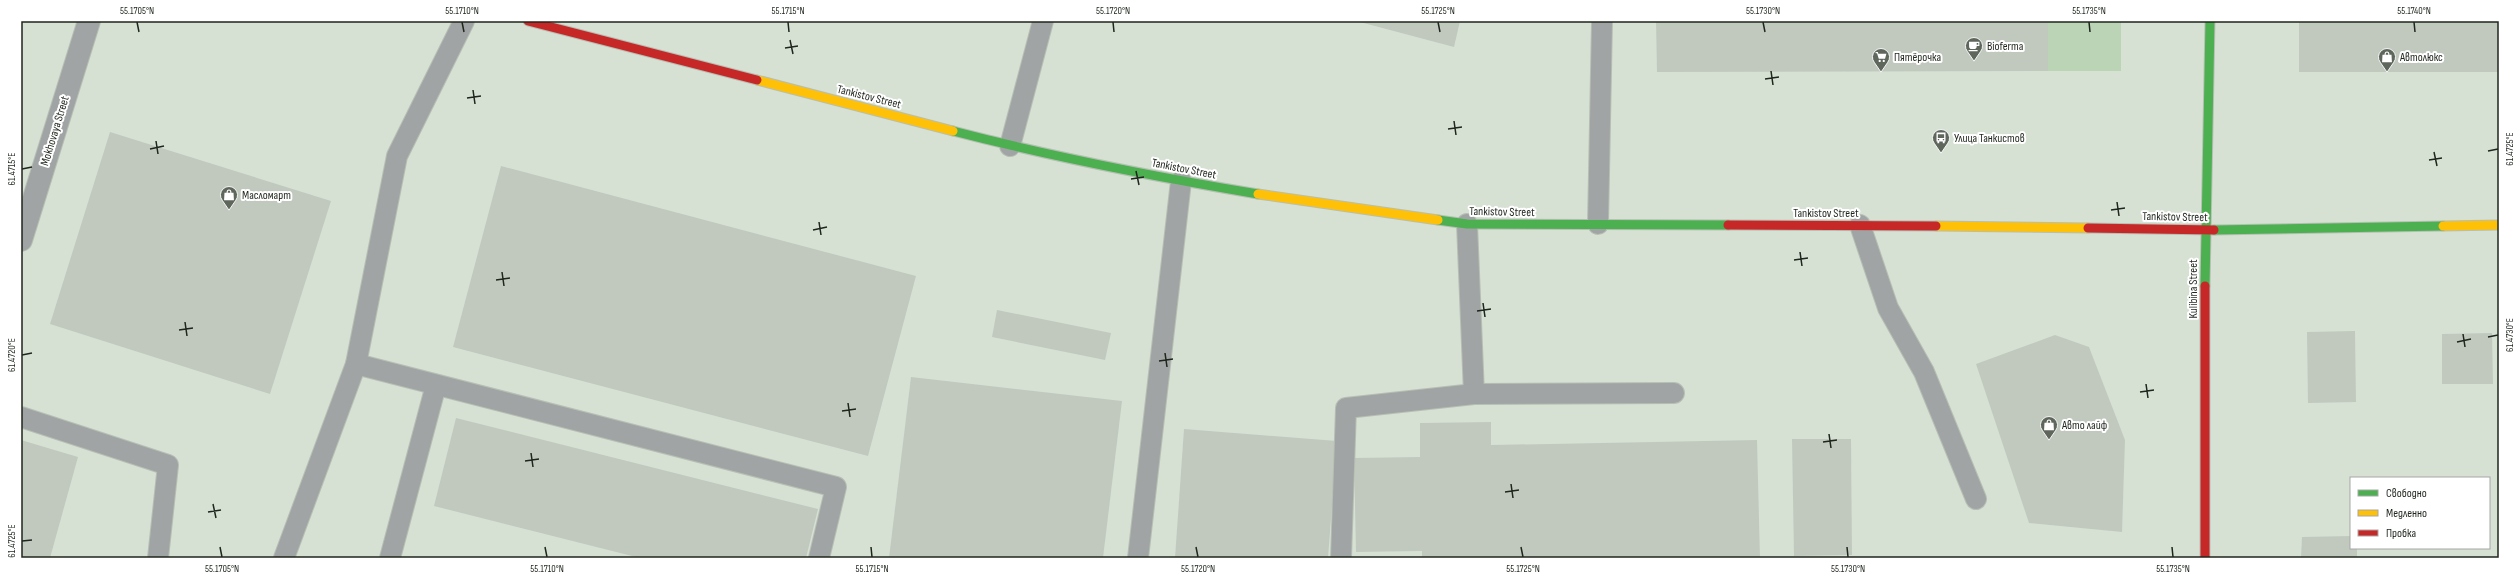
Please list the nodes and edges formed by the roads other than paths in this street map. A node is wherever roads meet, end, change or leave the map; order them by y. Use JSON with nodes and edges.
{"nodes":[{"id":1,"x":89,"y":21,"type":"edge"},
{"id":2,"x":464,"y":21,"type":"edge"},
{"id":3,"x":528,"y":21,"type":"edge"},
{"id":4,"x":1043,"y":21,"type":"edge"},
{"id":5,"x":1602,"y":21,"type":"edge"},
{"id":6,"x":2210,"y":21,"type":"edge"},
{"id":7,"x":1010,"y":146,"type":"junction"},
{"id":8,"x":1181,"y":181,"type":"junction"},
{"id":9,"x":25,"y":216,"type":"edge"},
{"id":10,"x":1467,"y":224,"type":"junction"},
{"id":11,"x":1598,"y":224,"type":"junction"},
{"id":12,"x":1860,"y":225,"type":"junction"},
{"id":13,"x":2499,"y":225,"type":"edge"},
{"id":14,"x":2205,"y":230,"type":"junction"},
{"id":15,"x":21,"y":240,"type":"edge"},
{"id":16,"x":356,"y":364,"type":"junction"},
{"id":17,"x":436,"y":385,"type":"junction"},
{"id":18,"x":1674,"y":393,"type":"dead end"},
{"id":19,"x":1474,"y":394,"type":"junction"},
{"id":20,"x":21,"y":417,"type":"edge"},
{"id":21,"x":1976,"y":499,"type":"dead end"},
{"id":22,"x":158,"y":558,"type":"edge"},
{"id":23,"x":284,"y":558,"type":"edge"},
{"id":24,"x":390,"y":558,"type":"edge"},
{"id":25,"x":819,"y":558,"type":"edge"},
{"id":26,"x":1138,"y":558,"type":"edge"},
{"id":27,"x":1341,"y":558,"type":"edge"},
{"id":28,"x":2205,"y":558,"type":"edge"}],
"edges":[{"from":1,"to":9,"type":"street","name":"Mokhovaya Street"},
{"from":2,"to":16,"type":"lane"},
{"from":3,"to":7,"type":"main road","name":"Tankistov Street"},
{"from":4,"to":7,"type":"lane"},
{"from":5,"to":11,"type":"lane"},
{"from":6,"to":14,"type":"main road","name":"Kulibina Street"},
{"from":7,"to":8,"type":"main road","name":"Tankistov Street"},
{"from":8,"to":10,"type":"main road","name":"Tankistov Street"},
{"from":8,"to":26,"type":"lane"},
{"from":9,"to":15,"type":"street","name":"Mokhovaya Street"},
{"from":10,"to":11,"type":"main road","name":"Tankistov Street"},
{"from":10,"to":19,"type":"lane"},
{"from":11,"to":12,"type":"main road","name":"Tankistov Street"},
{"from":12,"to":14,"type":"main road","name":"Tankistov Street"},
{"from":12,"to":21,"type":"lane"},
{"from":13,"to":14,"type":"main road","name":"Tankistov Street"},
{"from":14,"to":28,"type":"main road","name":"Kulibina Street"},
{"from":16,"to":17,"type":"lane"},
{"from":16,"to":23,"type":"lane"},
{"from":17,"to":24,"type":"lane"},
{"from":17,"to":25,"type":"lane"},
{"from":18,"to":19,"type":"lane"},
{"from":19,"to":27,"type":"lane"},
{"from":20,"to":22,"type":"lane"}]}
